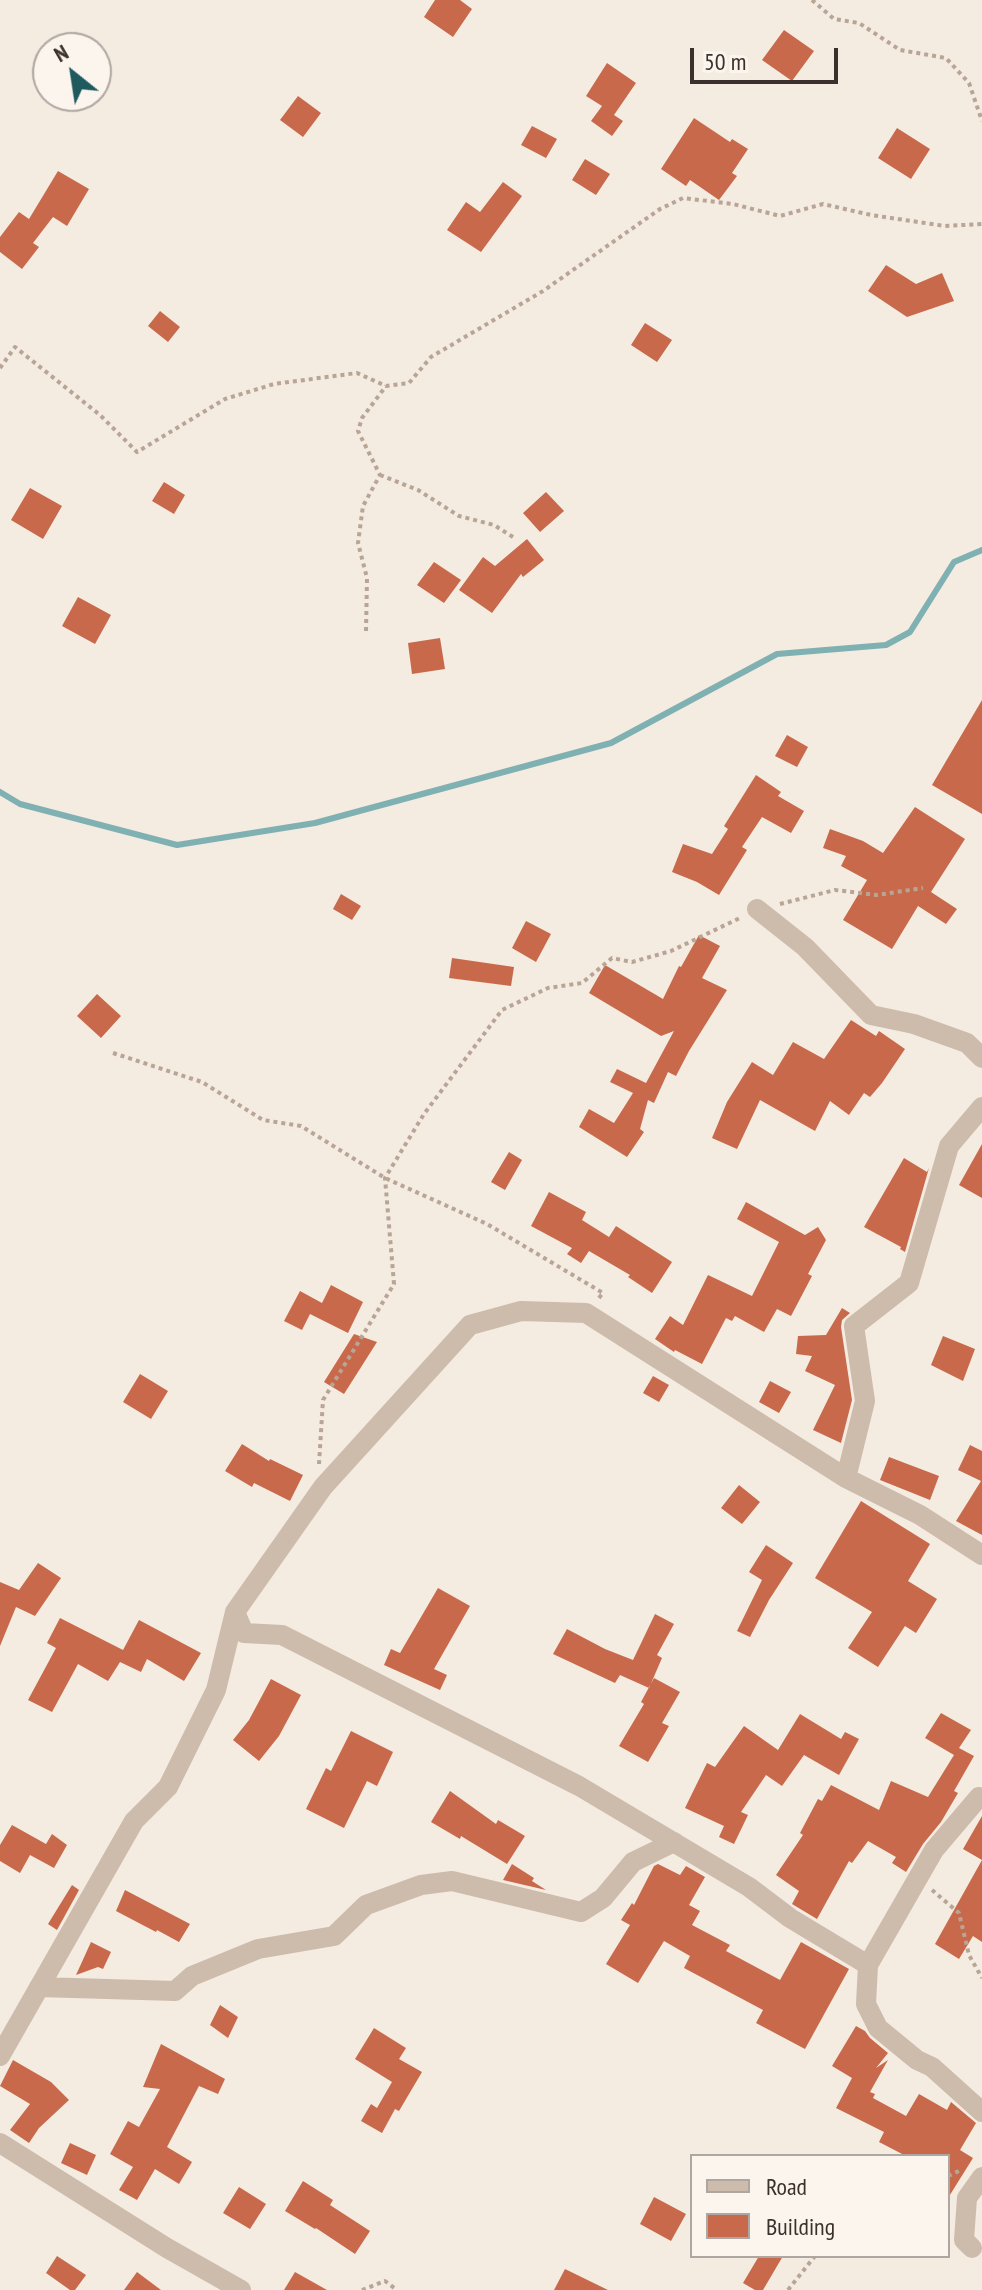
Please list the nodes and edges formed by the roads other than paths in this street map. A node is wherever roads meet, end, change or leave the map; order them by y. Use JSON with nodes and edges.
{"nodes":[{"id":1,"x":757,"y":909,"type":"road end"},
{"id":2,"x":982,"y":1058,"type":"edge"},
{"id":3,"x":982,"y":1107,"type":"edge"},
{"id":4,"x":846,"y":1478,"type":"junction"},
{"id":5,"x":982,"y":1555,"type":"edge"},
{"id":6,"x":235,"y":1612,"type":"junction"},
{"id":7,"x":982,"y":1799,"type":"edge"},
{"id":8,"x":674,"y":1842,"type":"junction"},
{"id":9,"x":868,"y":1965,"type":"junction"},
{"id":10,"x":39,"y":1987,"type":"junction"},
{"id":11,"x":0,"y":2056,"type":"edge"},
{"id":12,"x":982,"y":2112,"type":"edge"},
{"id":13,"x":0,"y":2143,"type":"edge"},
{"id":14,"x":982,"y":2177,"type":"edge"},
{"id":15,"x":972,"y":2248,"type":"dead end"},
{"id":16,"x":241,"y":2290,"type":"edge"}],
"edges":[{"from":1,"to":2,"type":"street"},
{"from":3,"to":4,"type":"street"},
{"from":4,"to":5,"type":"street"},
{"from":4,"to":6,"type":"street"},
{"from":6,"to":8,"type":"street"},
{"from":6,"to":10,"type":"street"},
{"from":7,"to":9,"type":"street"},
{"from":8,"to":9,"type":"street"},
{"from":8,"to":10,"type":"street"},
{"from":9,"to":12,"type":"street"},
{"from":10,"to":11,"type":"street"},
{"from":13,"to":16,"type":"street"},
{"from":14,"to":15,"type":"street"}]}
